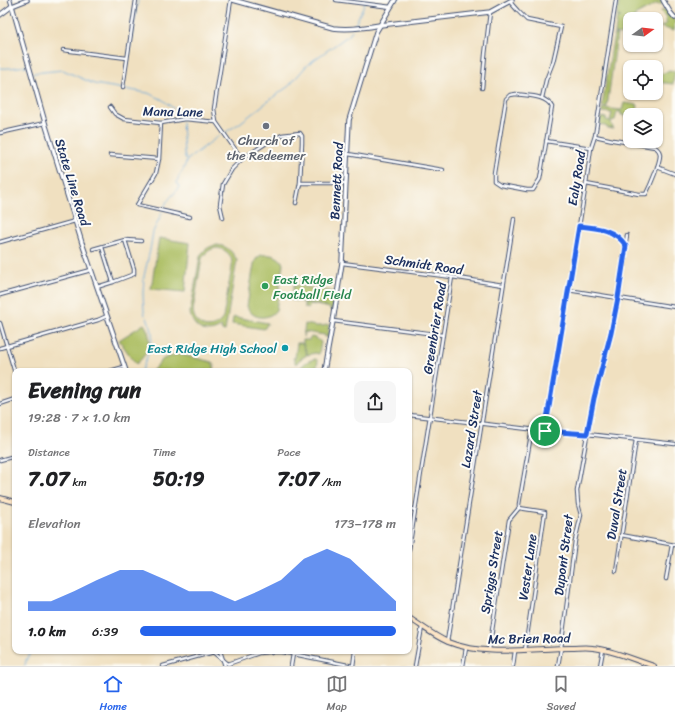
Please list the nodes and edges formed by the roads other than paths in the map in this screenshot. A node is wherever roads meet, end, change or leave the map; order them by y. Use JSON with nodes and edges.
{"nodes":[{"id":1,"x":10,"y":0,"type":"edge"},
{"id":2,"x":28,"y":0,"type":"edge"},
{"id":3,"x":136,"y":0,"type":"edge"},
{"id":4,"x":232,"y":0,"type":"edge"},
{"id":5,"x":336,"y":0,"type":"edge"},
{"id":6,"x":395,"y":0,"type":"edge"},
{"id":7,"x":616,"y":0,"type":"edge"},
{"id":8,"x":663,"y":0,"type":"edge"},
{"id":9,"x":241,"y":1,"type":"edge"},
{"id":10,"x":511,"y":1,"type":"edge"},
{"id":11,"x":12,"y":6,"type":"junction"},
{"id":12,"x":391,"y":7,"type":"junction"},
{"id":13,"x":7,"y":10,"type":"junction"},
{"id":14,"x":0,"y":12,"type":"edge"},
{"id":15,"x":490,"y":12,"type":"junction"},
{"id":16,"x":0,"y":15,"type":"edge"},
{"id":17,"x":675,"y":18,"type":"edge"},
{"id":18,"x":380,"y":25,"type":"junction"},
{"id":19,"x":63,"y":50,"type":"dead end"},
{"id":20,"x":127,"y":58,"type":"junction"},
{"id":21,"x":123,"y":86,"type":"dead end"},
{"id":22,"x":482,"y":88,"type":"dead end"},
{"id":23,"x":542,"y":98,"type":"junction"},
{"id":24,"x":110,"y":107,"type":"dead end"},
{"id":25,"x":216,"y":122,"type":"junction"},
{"id":26,"x":45,"y":123,"type":"junction"},
{"id":27,"x":161,"y":123,"type":"junction"},
{"id":28,"x":0,"y":133,"type":"edge"},
{"id":29,"x":595,"y":136,"type":"junction"},
{"id":30,"x":546,"y":141,"type":"junction"},
{"id":31,"x":591,"y":148,"type":"junction"},
{"id":32,"x":348,"y":154,"type":"junction"},
{"id":33,"x":110,"y":155,"type":"dead end"},
{"id":34,"x":160,"y":159,"type":"junction"},
{"id":35,"x":242,"y":159,"type":"junction"},
{"id":36,"x":657,"y":167,"type":"junction"},
{"id":37,"x":443,"y":170,"type":"dead end"},
{"id":38,"x":675,"y":174,"type":"edge"},
{"id":39,"x":300,"y":182,"type":"junction"},
{"id":40,"x":346,"y":183,"type":"junction"},
{"id":41,"x":586,"y":184,"type":"junction"},
{"id":42,"x":296,"y":204,"type":"dead end"},
{"id":43,"x":190,"y":217,"type":"dead end"},
{"id":44,"x":223,"y":218,"type":"dead end"},
{"id":45,"x":514,"y":219,"type":"dead end"},
{"id":46,"x":75,"y":221,"type":"junction"},
{"id":47,"x":579,"y":226,"type":"junction"},
{"id":48,"x":627,"y":235,"type":"dead end"},
{"id":49,"x":125,"y":240,"type":"junction"},
{"id":50,"x":141,"y":241,"type":"dead end"},
{"id":51,"x":0,"y":242,"type":"edge"},
{"id":52,"x":626,"y":246,"type":"junction"},
{"id":53,"x":102,"y":247,"type":"junction"},
{"id":54,"x":93,"y":249,"type":"dead end"},
{"id":55,"x":342,"y":263,"type":"junction"},
{"id":56,"x":91,"y":270,"type":"junction"},
{"id":57,"x":452,"y":277,"type":"junction"},
{"id":58,"x":113,"y":282,"type":"junction"},
{"id":59,"x":503,"y":285,"type":"junction"},
{"id":60,"x":97,"y":287,"type":"junction"},
{"id":61,"x":568,"y":290,"type":"junction"},
{"id":62,"x":0,"y":295,"type":"edge"},
{"id":63,"x":618,"y":298,"type":"junction"},
{"id":64,"x":675,"y":307,"type":"edge"},
{"id":65,"x":107,"y":316,"type":"junction"},
{"id":66,"x":333,"y":321,"type":"junction"},
{"id":67,"x":0,"y":323,"type":"edge"},
{"id":68,"x":443,"y":335,"type":"junction"},
{"id":69,"x":7,"y":346,"type":"junction"},
{"id":70,"x":0,"y":348,"type":"edge"},
{"id":71,"x":14,"y":368,"type":"edge"},
{"id":72,"x":125,"y":368,"type":"edge"},
{"id":73,"x":325,"y":368,"type":"edge"},
{"id":74,"x":12,"y":400,"type":"edge"},
{"id":75,"x":0,"y":404,"type":"edge"},
{"id":76,"x":412,"y":415,"type":"edge"},
{"id":77,"x":430,"y":418,"type":"junction"},
{"id":78,"x":482,"y":423,"type":"junction"},
{"id":79,"x":532,"y":429,"type":"junction"},
{"id":80,"x":545,"y":431,"type":"junction"},
{"id":81,"x":587,"y":434,"type":"junction"},
{"id":82,"x":636,"y":440,"type":"junction"},
{"id":83,"x":675,"y":444,"type":"edge"},
{"id":84,"x":12,"y":457,"type":"edge"},
{"id":85,"x":0,"y":460,"type":"edge"},
{"id":86,"x":0,"y":498,"type":"edge"},
{"id":87,"x":12,"y":501,"type":"edge"},
{"id":88,"x":519,"y":508,"type":"junction"},
{"id":89,"x":412,"y":509,"type":"edge"},
{"id":90,"x":415,"y":510,"type":"junction"},
{"id":91,"x":412,"y":530,"type":"edge"},
{"id":92,"x":621,"y":535,"type":"junction"},
{"id":93,"x":673,"y":545,"type":"edge"},
{"id":94,"x":616,"y":571,"type":"dead end"},
{"id":95,"x":666,"y":578,"type":"dead end"},
{"id":96,"x":412,"y":620,"type":"edge"},
{"id":97,"x":422,"y":627,"type":"junction"},
{"id":98,"x":447,"y":642,"type":"junction"},
{"id":99,"x":466,"y":648,"type":"junction"},
{"id":100,"x":561,"y":648,"type":"junction"},
{"id":101,"x":603,"y":649,"type":"junction"},
{"id":102,"x":489,"y":650,"type":"junction"},
{"id":103,"x":525,"y":650,"type":"junction"},
{"id":104,"x":515,"y":651,"type":"junction"},
{"id":105,"x":207,"y":654,"type":"edge"},
{"id":106,"x":216,"y":654,"type":"edge"},
{"id":107,"x":221,"y":654,"type":"edge"},
{"id":108,"x":256,"y":654,"type":"edge"},
{"id":109,"x":293,"y":654,"type":"joint"},
{"id":110,"x":355,"y":654,"type":"edge"},
{"id":111,"x":223,"y":660,"type":"junction"},
{"id":112,"x":227,"y":665,"type":"edge"},
{"id":113,"x":163,"y":666,"type":"edge"},
{"id":114,"x":291,"y":666,"type":"edge"},
{"id":115,"x":353,"y":666,"type":"edge"},
{"id":116,"x":416,"y":666,"type":"edge"},
{"id":117,"x":463,"y":666,"type":"edge"},
{"id":118,"x":513,"y":666,"type":"edge"},
{"id":119,"x":558,"y":666,"type":"edge"},
{"id":120,"x":600,"y":666,"type":"edge"},
{"id":121,"x":654,"y":666,"type":"edge"}],
"edges":[{"from":1,"to":11,"type":"street","name":"State Line Road"},
{"from":2,"to":11,"type":"street"},
{"from":3,"to":20,"type":"street"},
{"from":4,"to":9,"type":"street"},
{"from":4,"to":25,"type":"street"},
{"from":5,"to":12,"type":"street"},
{"from":6,"to":12,"type":"street","name":"Bennett Road"},
{"from":7,"to":29,"type":"street","name":"Ealy Road"},
{"from":8,"to":17,"type":"street"},
{"from":9,"to":18,"type":"street"},
{"from":10,"to":15,"type":"street"},
{"from":10,"to":23,"type":"street"},
{"from":11,"to":13,"type":"street"},
{"from":11,"to":26,"type":"street","name":"State Line Road"},
{"from":12,"to":18,"type":"street","name":"Bennett Road"},
{"from":13,"to":14,"type":"street"},
{"from":13,"to":16,"type":"street"},
{"from":15,"to":18,"type":"street"},
{"from":15,"to":22,"type":"street"},
{"from":18,"to":32,"type":"street","name":"Bennett Road"},
{"from":19,"to":20,"type":"street"},
{"from":20,"to":21,"type":"street"},
{"from":23,"to":30,"type":"street"},
{"from":23,"to":30,"type":"street"},
{"from":24,"to":27,"type":"street","name":"Mana Lane"},
{"from":25,"to":27,"type":"street","name":"Mana Lane"},
{"from":25,"to":35,"type":"street"},
{"from":26,"to":28,"type":"street"},
{"from":26,"to":46,"type":"street","name":"State Line Road"},
{"from":27,"to":34,"type":"street"},
{"from":29,"to":31,"type":"street","name":"Ealy Road"},
{"from":29,"to":36,"type":"street"},
{"from":30,"to":31,"type":"street"},
{"from":31,"to":41,"type":"street","name":"Ealy Road"},
{"from":32,"to":37,"type":"street"},
{"from":32,"to":40,"type":"street","name":"Bennett Road"},
{"from":33,"to":34,"type":"street"},
{"from":34,"to":43,"type":"street"},
{"from":35,"to":39,"type":"street"},
{"from":35,"to":44,"type":"street"},
{"from":36,"to":38,"type":"street"},
{"from":36,"to":41,"type":"street"},
{"from":39,"to":40,"type":"street"},
{"from":39,"to":42,"type":"street"},
{"from":40,"to":55,"type":"street","name":"Bennett Road"},
{"from":41,"to":47,"type":"street","name":"Ealy Road"},
{"from":45,"to":59,"type":"street","name":"Lazard Street"},
{"from":46,"to":51,"type":"street"},
{"from":46,"to":56,"type":"street","name":"State Line Road"},
{"from":47,"to":52,"type":"street"},
{"from":47,"to":61,"type":"street","name":"Ealy Road"},
{"from":48,"to":52,"type":"street","name":"Dupont Street"},
{"from":49,"to":50,"type":"street"},
{"from":49,"to":53,"type":"street"},
{"from":49,"to":58,"type":"street"},
{"from":52,"to":63,"type":"street","name":"Dupont Street"},
{"from":53,"to":54,"type":"street"},
{"from":53,"to":58,"type":"street"},
{"from":55,"to":57,"type":"street","name":"Schmidt Road"},
{"from":55,"to":66,"type":"street","name":"Bennett Road"},
{"from":56,"to":60,"type":"street","name":"State Line Road"},
{"from":56,"to":62,"type":"street"},
{"from":57,"to":59,"type":"street","name":"Schmidt Road"},
{"from":57,"to":68,"type":"street","name":"Greenbrier Road"},
{"from":58,"to":60,"type":"street"},
{"from":59,"to":78,"type":"street","name":"Lazard Street"},
{"from":60,"to":65,"type":"street","name":"State Line Road"},
{"from":61,"to":63,"type":"street"},
{"from":61,"to":80,"type":"street","name":"Ealy Road"},
{"from":63,"to":64,"type":"street"},
{"from":63,"to":81,"type":"street","name":"Dupont Street"},
{"from":65,"to":69,"type":"street"},
{"from":65,"to":72,"type":"street","name":"State Line Road"},
{"from":66,"to":68,"type":"street"},
{"from":66,"to":73,"type":"street","name":"Bennett Road"},
{"from":67,"to":69,"type":"street"},
{"from":68,"to":77,"type":"street","name":"Greenbrier Road"},
{"from":69,"to":70,"type":"street"},
{"from":69,"to":71,"type":"street"},
{"from":74,"to":75,"type":"street"},
{"from":76,"to":77,"type":"street"},
{"from":77,"to":78,"type":"street"},
{"from":77,"to":90,"type":"street","name":"Greenbrier Road"},
{"from":78,"to":79,"type":"street"},
{"from":78,"to":98,"type":"street","name":"Lazard Street"},
{"from":79,"to":80,"type":"street"},
{"from":79,"to":88,"type":"street","name":"Spriggs Street"},
{"from":80,"to":81,"type":"street"},
{"from":81,"to":82,"type":"street"},
{"from":81,"to":100,"type":"street","name":"Dupont Street"},
{"from":82,"to":83,"type":"street"},
{"from":82,"to":92,"type":"street","name":"Duval Street"},
{"from":84,"to":85,"type":"street"},
{"from":86,"to":87,"type":"main road"},
{"from":88,"to":102,"type":"street","name":"Spriggs Street"},
{"from":88,"to":103,"type":"street","name":"Vester Lane"},
{"from":89,"to":90,"type":"street"},
{"from":90,"to":91,"type":"street","name":"Greenbrier Road"},
{"from":92,"to":93,"type":"street"},
{"from":92,"to":94,"type":"street","name":"Duval Street"},
{"from":93,"to":95,"type":"street"},
{"from":96,"to":97,"type":"main road","name":"Mc Brien Road"},
{"from":97,"to":98,"type":"main road","name":"Mc Brien Road"},
{"from":97,"to":116,"type":"street"},
{"from":98,"to":99,"type":"main road","name":"Mc Brien Road"},
{"from":99,"to":102,"type":"main road","name":"Mc Brien Road"},
{"from":99,"to":117,"type":"street"},
{"from":100,"to":101,"type":"main road","name":"Mc Brien Road"},
{"from":100,"to":103,"type":"main road","name":"Mc Brien Road"},
{"from":100,"to":119,"type":"street","name":"Dupont Street"},
{"from":101,"to":120,"type":"street"},
{"from":101,"to":121,"type":"main road","name":"Mc Brien Road"},
{"from":102,"to":104,"type":"main road","name":"Mc Brien Road"},
{"from":103,"to":104,"type":"main road","name":"Mc Brien Road"},
{"from":104,"to":118,"type":"street"},
{"from":105,"to":113,"type":"street"},
{"from":106,"to":111,"type":"street"},
{"from":107,"to":111,"type":"street"},
{"from":108,"to":112,"type":"street"},
{"from":109,"to":114,"type":"street"},
{"from":109,"to":115,"type":"street"},
{"from":110,"to":115,"type":"street"},
{"from":111,"to":112,"type":"street"}]}
